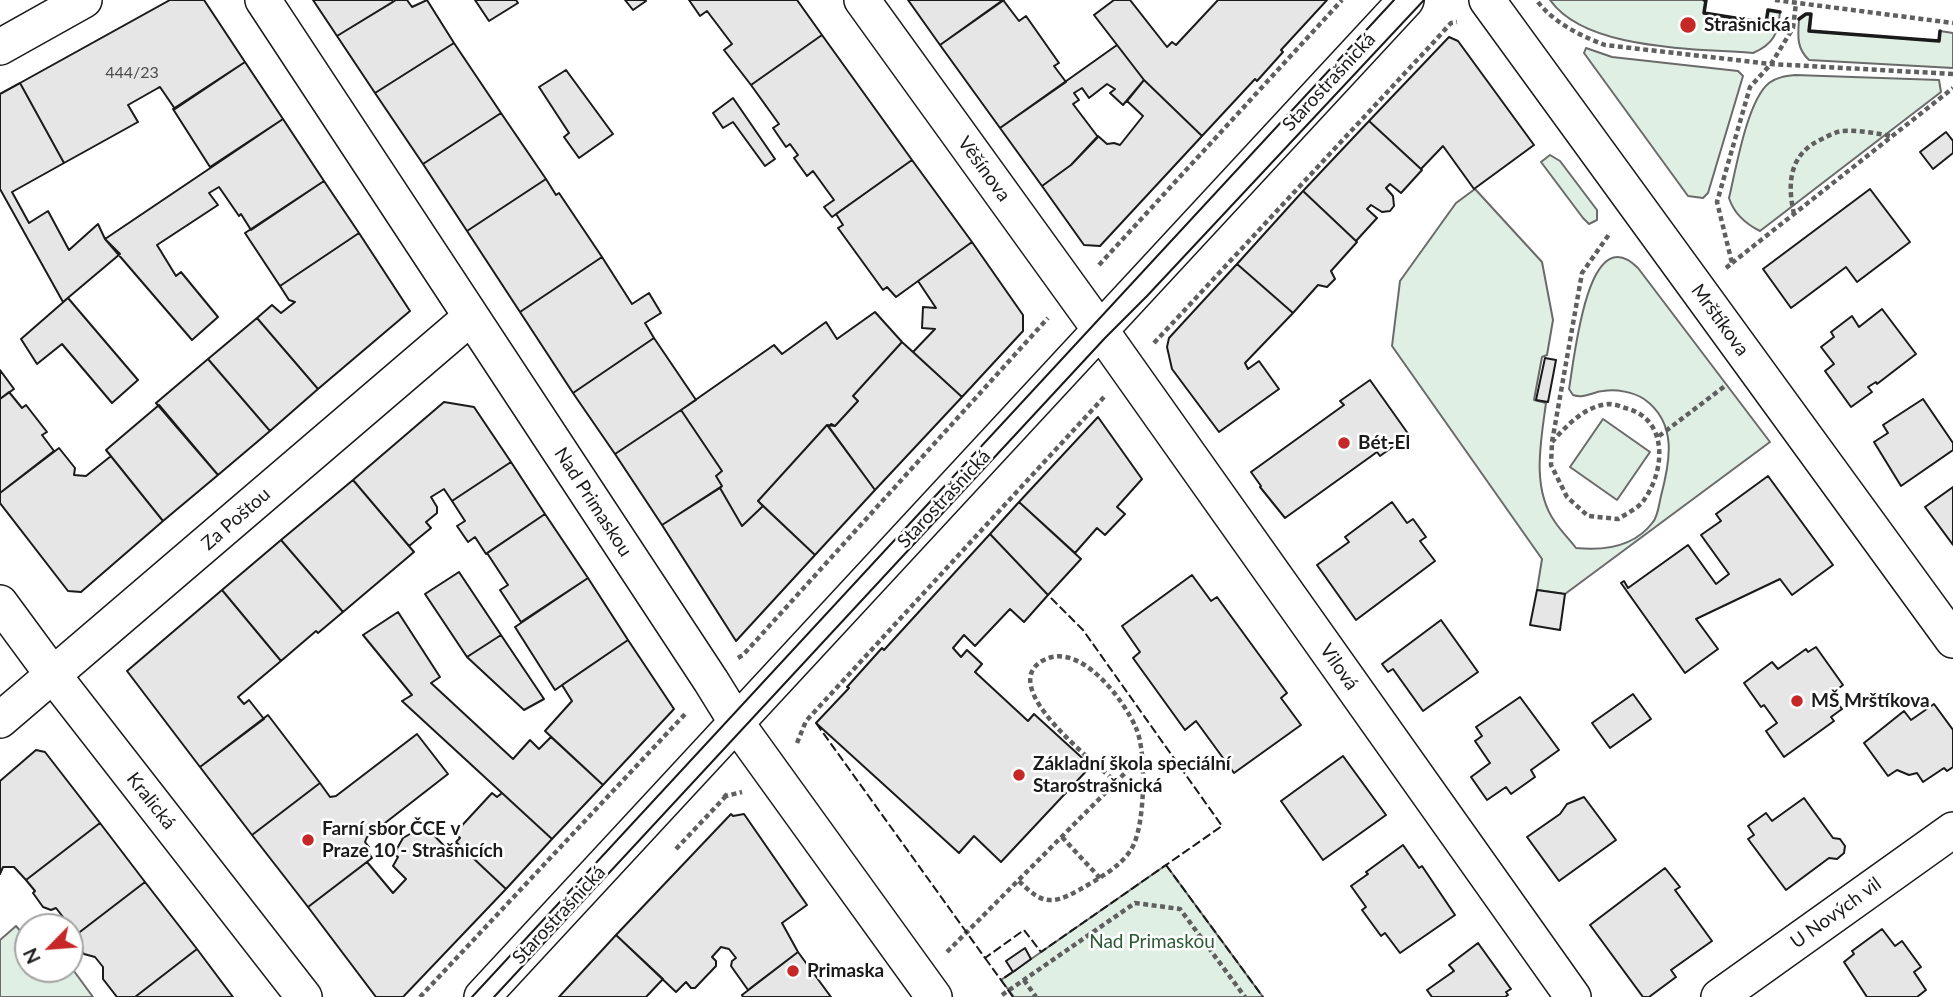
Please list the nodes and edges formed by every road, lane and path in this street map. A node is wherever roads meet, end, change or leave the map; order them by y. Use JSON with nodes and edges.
{"nodes":[{"id":1,"x":84,"y":0,"type":"edge"},
{"id":2,"x":262,"y":0,"type":"edge"},
{"id":3,"x":862,"y":0,"type":"edge"},
{"id":4,"x":1342,"y":0,"type":"edge"},
{"id":5,"x":1406,"y":0,"type":"edge"},
{"id":6,"x":1536,"y":0,"type":"edge"},
{"id":7,"x":1774,"y":0,"type":"edge"},
{"id":8,"x":1796,"y":3,"type":"junction"},
{"id":9,"x":1474,"y":10,"type":"edge"},
{"id":10,"x":1953,"y":23,"type":"edge"},
{"id":11,"x":0,"y":47,"type":"edge"},
{"id":12,"x":1771,"y":64,"type":"junction"},
{"id":13,"x":1953,"y":74,"type":"edge"},
{"id":14,"x":1953,"y":88,"type":"edge"},
{"id":15,"x":1892,"y":136,"type":"junction"},
{"id":16,"x":1638,"y":207,"type":"junction"},
{"id":17,"x":1794,"y":214,"type":"junction"},
{"id":18,"x":1732,"y":263,"type":"junction"},
{"id":19,"x":1094,"y":269,"type":"dead end"},
{"id":20,"x":1698,"y":290,"type":"junction"},
{"id":21,"x":1052,"y":312,"type":"dead end"},
{"id":22,"x":1165,"y":312,"type":"dead end"},
{"id":23,"x":471,"y":317,"type":"junction"},
{"id":24,"x":1174,"y":321,"type":"junction"},
{"id":25,"x":1102,"y":334,"type":"junction"},
{"id":26,"x":1151,"y":346,"type":"dead end"},
{"id":27,"x":1726,"y":385,"type":"dead end"},
{"id":28,"x":1108,"y":393,"type":"dead end"},
{"id":29,"x":1659,"y":436,"type":"junction"},
{"id":30,"x":1552,"y":442,"type":"junction"},
{"id":31,"x":0,"y":603,"type":"edge"},
{"id":32,"x":1953,"y":640,"type":"edge"},
{"id":33,"x":728,"y":662,"type":"dead end"},
{"id":34,"x":53,"y":675,"type":"junction"},
{"id":35,"x":693,"y":703,"type":"dead end"},
{"id":36,"x":0,"y":720,"type":"edge"},
{"id":37,"x":737,"y":723,"type":"junction"},
{"id":38,"x":795,"y":747,"type":"dead end"},
{"id":39,"x":1141,"y":757,"type":"junction"},
{"id":40,"x":1116,"y":782,"type":"junction"},
{"id":41,"x":726,"y":796,"type":"dead end"},
{"id":42,"x":1953,"y":830,"type":"edge"},
{"id":43,"x":1062,"y":837,"type":"junction"},
{"id":44,"x":676,"y":849,"type":"dead end"},
{"id":45,"x":1100,"y":878,"type":"junction"},
{"id":46,"x":1019,"y":881,"type":"junction"},
{"id":47,"x":1024,"y":980,"type":"junction"},
{"id":48,"x":927,"y":987,"type":"edge"},
{"id":49,"x":1002,"y":995,"type":"dead end"},
{"id":50,"x":304,"y":997,"type":"edge"},
{"id":51,"x":420,"y":997,"type":"edge"},
{"id":52,"x":482,"y":997,"type":"edge"},
{"id":53,"x":1036,"y":997,"type":"edge"},
{"id":54,"x":1245,"y":997,"type":"edge"},
{"id":55,"x":1573,"y":997,"type":"edge"},
{"id":56,"x":1719,"y":997,"type":"edge"}],
"edges":[{"from":1,"to":11,"type":"street"},
{"from":2,"to":23,"type":"street","name":"Nad Primaskou"},
{"from":3,"to":25,"type":"street","name":"Věšínova"},
{"from":4,"to":19,"type":"path"},
{"from":5,"to":25,"type":"street","name":"Starostrašnická"},
{"from":6,"to":12,"type":"path"},
{"from":7,"to":8,"type":"path"},
{"from":8,"to":10,"type":"path"},
{"from":8,"to":12,"type":"path"},
{"from":9,"to":16,"type":"street","name":"Mrštíkova"},
{"from":9,"to":24,"type":"path"},
{"from":12,"to":13,"type":"path"},
{"from":12,"to":18,"type":"path"},
{"from":14,"to":15,"type":"path"},
{"from":15,"to":17,"type":"path"},
{"from":15,"to":17,"type":"path"},
{"from":16,"to":20,"type":"street","name":"Mrštíkova"},
{"from":16,"to":30,"type":"path"},
{"from":17,"to":18,"type":"path"},
{"from":18,"to":20,"type":"path"},
{"from":20,"to":32,"type":"street","name":"Mrštíkova"},
{"from":21,"to":33,"type":"path"},
{"from":22,"to":24,"type":"path"},
{"from":23,"to":34,"type":"street","name":"Za Poštou"},
{"from":23,"to":37,"type":"street","name":"Nad Primaskou"},
{"from":24,"to":26,"type":"path"},
{"from":25,"to":37,"type":"street","name":"Starostrašnická"},
{"from":25,"to":55,"type":"street","name":"Vilová"},
{"from":27,"to":29,"type":"path"},
{"from":28,"to":38,"type":"path"},
{"from":29,"to":30,"type":"path"},
{"from":29,"to":30,"type":"path"},
{"from":31,"to":34,"type":"street","name":"Kralická"},
{"from":34,"to":36,"type":"street","name":"Za Poštou"},
{"from":34,"to":50,"type":"street","name":"Kralická"},
{"from":35,"to":51,"type":"path"},
{"from":37,"to":48,"type":"street","name":"Nad Primaskou"},
{"from":37,"to":52,"type":"street","name":"Starostrašnická"},
{"from":39,"to":40,"type":"path"},
{"from":39,"to":40,"type":"path"},
{"from":39,"to":45,"type":"path"},
{"from":40,"to":43,"type":"path"},
{"from":41,"to":44,"type":"path"},
{"from":42,"to":56,"type":"street","name":"U Nových vil"},
{"from":43,"to":45,"type":"path"},
{"from":43,"to":46,"type":"path"},
{"from":45,"to":46,"type":"path"},
{"from":46,"to":48,"type":"path"},
{"from":47,"to":49,"type":"path"},
{"from":47,"to":53,"type":"path"},
{"from":47,"to":54,"type":"path"}]}
